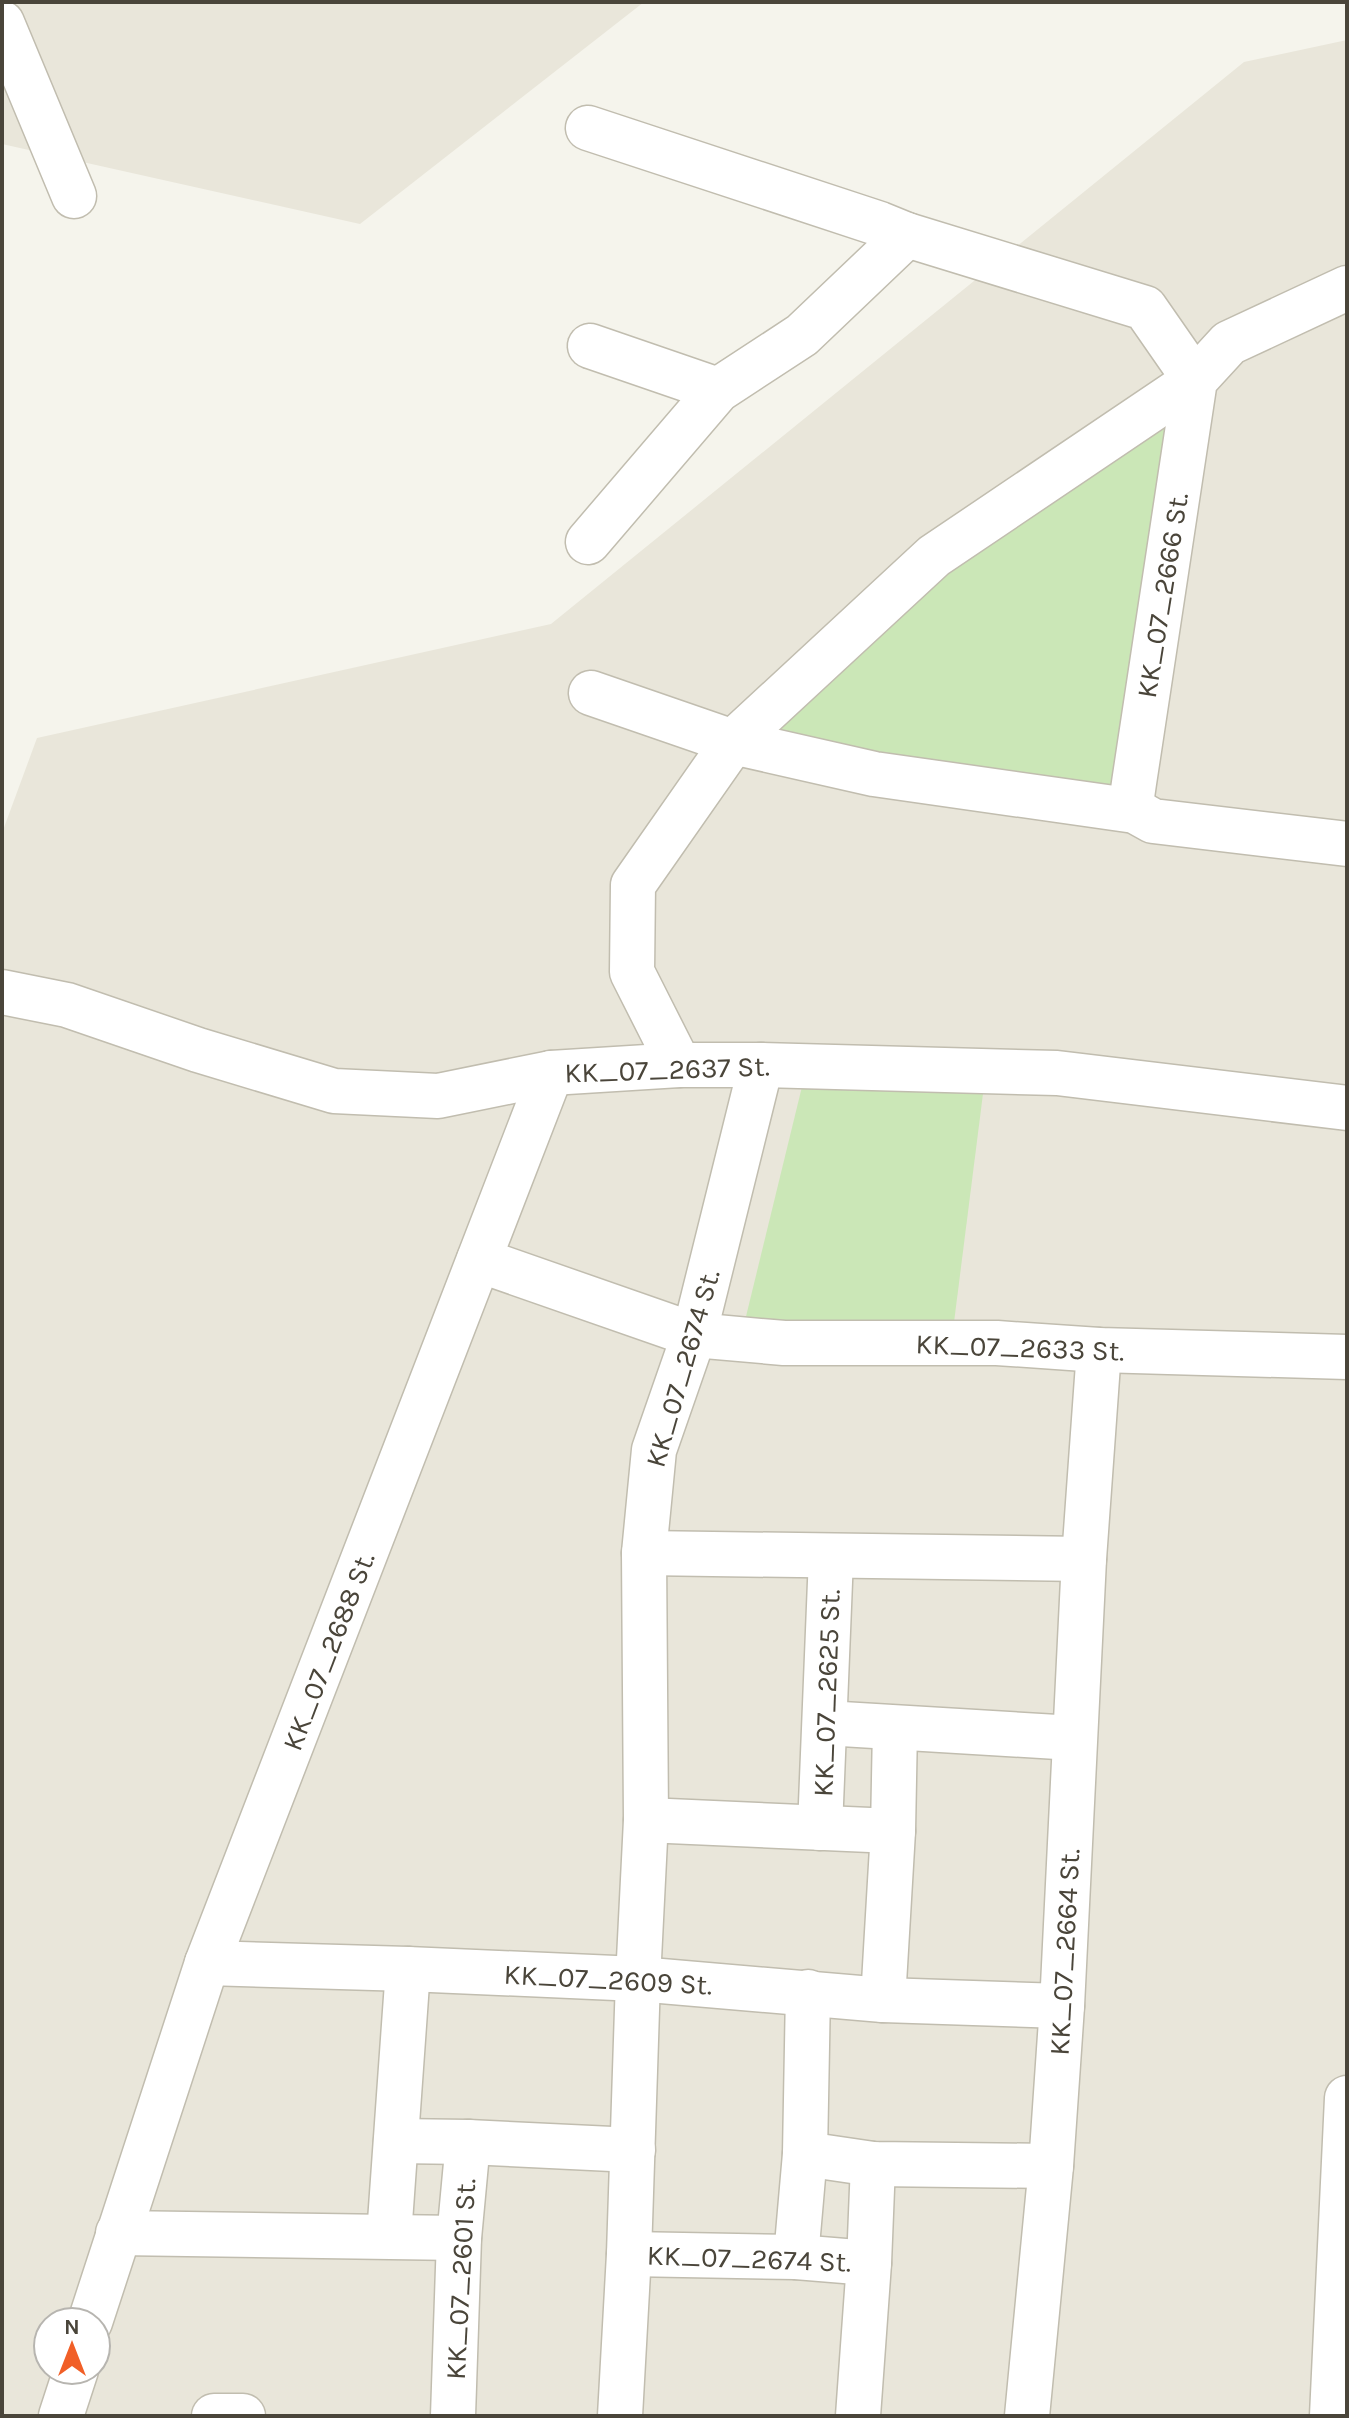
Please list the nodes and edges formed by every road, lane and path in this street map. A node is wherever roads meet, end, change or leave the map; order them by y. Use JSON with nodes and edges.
{"nodes":[{"id":1,"x":2,"y":23,"type":"edge"},
{"id":2,"x":588,"y":128,"type":"dead end"},
{"id":3,"x":74,"y":196,"type":"dead end"},
{"id":4,"x":907,"y":235,"type":"junction"},
{"id":5,"x":1347,"y":288,"type":"edge"},
{"id":6,"x":590,"y":346,"type":"dead end"},
{"id":7,"x":1195,"y":380,"type":"junction"},
{"id":8,"x":718,"y":390,"type":"junction"},
{"id":9,"x":588,"y":542,"type":"dead end"},
{"id":10,"x":591,"y":693,"type":"dead end"},
{"id":11,"x":733,"y":742,"type":"junction"},
{"id":12,"x":1135,"y":811,"type":"junction"},
{"id":13,"x":1347,"y":844,"type":"edge"},
{"id":14,"x":2,"y":992,"type":"edge"},
{"id":15,"x":679,"y":1065,"type":"junction"},
{"id":16,"x":761,"y":1065,"type":"junction"},
{"id":17,"x":551,"y":1073,"type":"junction"},
{"id":18,"x":1347,"y":1108,"type":"edge"},
{"id":19,"x":479,"y":1260,"type":"junction"},
{"id":20,"x":694,"y":1335,"type":"junction"},
{"id":21,"x":1099,"y":1350,"type":"junction"},
{"id":22,"x":1347,"y":1357,"type":"edge"},
{"id":23,"x":644,"y":1553,"type":"junction"},
{"id":24,"x":831,"y":1557,"type":"junction"},
{"id":25,"x":1084,"y":1559,"type":"junction"},
{"id":26,"x":825,"y":1723,"type":"junction"},
{"id":27,"x":895,"y":1728,"type":"junction"},
{"id":28,"x":1074,"y":1738,"type":"junction"},
{"id":29,"x":646,"y":1820,"type":"junction"},
{"id":30,"x":820,"y":1828,"type":"junction"},
{"id":31,"x":893,"y":1831,"type":"junction"},
{"id":32,"x":207,"y":1963,"type":"junction"},
{"id":33,"x":408,"y":1969,"type":"junction"},
{"id":34,"x":638,"y":1979,"type":"junction"},
{"id":35,"x":808,"y":1992,"type":"junction"},
{"id":36,"x":883,"y":2000,"type":"junction"},
{"id":37,"x":1062,"y":2006,"type":"junction"},
{"id":38,"x":1347,"y":2098,"type":"edge"},
{"id":39,"x":396,"y":2141,"type":"junction"},
{"id":40,"x":468,"y":2142,"type":"junction"},
{"id":41,"x":633,"y":2150,"type":"junction"},
{"id":42,"x":805,"y":2154,"type":"junction"},
{"id":43,"x":873,"y":2164,"type":"junction"},
{"id":44,"x":1051,"y":2166,"type":"junction"},
{"id":45,"x":118,"y":2233,"type":"junction"},
{"id":46,"x":389,"y":2236,"type":"junction"},
{"id":47,"x":459,"y":2238,"type":"junction"},
{"id":48,"x":629,"y":2254,"type":"junction"},
{"id":49,"x":796,"y":2257,"type":"junction"},
{"id":50,"x":869,"y":2263,"type":"junction"},
{"id":51,"x":95,"y":2306,"type":"edge"},
{"id":52,"x":71,"y":2386,"type":"edge"},
{"id":53,"x":61,"y":2416,"type":"edge"},
{"id":54,"x":214,"y":2416,"type":"edge"},
{"id":55,"x":243,"y":2416,"type":"edge"},
{"id":56,"x":453,"y":2416,"type":"edge"},
{"id":57,"x":620,"y":2416,"type":"edge"},
{"id":58,"x":858,"y":2416,"type":"edge"},
{"id":59,"x":1027,"y":2416,"type":"edge"},
{"id":60,"x":1332,"y":2416,"type":"edge"}],
"edges":[{"from":1,"to":3,"type":"street"},
{"from":2,"to":4,"type":"street"},
{"from":4,"to":7,"type":"street"},
{"from":4,"to":8,"type":"street"},
{"from":5,"to":7,"type":"street"},
{"from":6,"to":8,"type":"street"},
{"from":7,"to":11,"type":"street"},
{"from":7,"to":12,"type":"street","name":"KK_07_2666 St."},
{"from":8,"to":9,"type":"street"},
{"from":10,"to":11,"type":"street"},
{"from":11,"to":12,"type":"street"},
{"from":11,"to":15,"type":"street"},
{"from":12,"to":13,"type":"street"},
{"from":14,"to":17,"type":"street","name":"KK_07_2637 St."},
{"from":15,"to":16,"type":"street","name":"KK_07_2637 St."},
{"from":15,"to":17,"type":"street","name":"KK_07_2637 St."},
{"from":16,"to":18,"type":"street","name":"KK_07_2637 St."},
{"from":16,"to":20,"type":"street","name":"KK_07_2674 St."},
{"from":17,"to":19,"type":"street","name":"KK_07_2688 St."},
{"from":19,"to":20,"type":"street","name":"KK_07_2633 St."},
{"from":19,"to":32,"type":"street","name":"KK_07_2688 St."},
{"from":20,"to":21,"type":"street","name":"KK_07_2633 St."},
{"from":20,"to":23,"type":"street","name":"KK_07_2674 St."},
{"from":21,"to":22,"type":"street","name":"KK_07_2633 St."},
{"from":21,"to":25,"type":"street","name":"KK_07_2664 St."},
{"from":23,"to":24,"type":"street","name":"KK_07_2625 St."},
{"from":23,"to":29,"type":"street","name":"KK_07_2674 St."},
{"from":24,"to":25,"type":"street","name":"KK_07_2625 St."},
{"from":24,"to":26,"type":"street","name":"KK_07_2625 St."},
{"from":25,"to":28,"type":"street","name":"KK_07_2664 St."},
{"from":26,"to":27,"type":"street"},
{"from":26,"to":30,"type":"street","name":"KK_07_2625 St."},
{"from":27,"to":28,"type":"street"},
{"from":27,"to":31,"type":"street"},
{"from":28,"to":37,"type":"street","name":"KK_07_2664 St."},
{"from":29,"to":30,"type":"street"},
{"from":29,"to":34,"type":"street","name":"KK_07_2674 St."},
{"from":30,"to":31,"type":"street"},
{"from":31,"to":36,"type":"street"},
{"from":32,"to":33,"type":"street","name":"KK_07_2609 St."},
{"from":32,"to":45,"type":"street","name":"KK_07_2688 St."},
{"from":33,"to":34,"type":"street","name":"KK_07_2609 St."},
{"from":33,"to":39,"type":"street"},
{"from":34,"to":35,"type":"street","name":"KK_07_2609 St."},
{"from":34,"to":41,"type":"street","name":"KK_07_2674 St."},
{"from":35,"to":36,"type":"street","name":"KK_07_2609 St."},
{"from":35,"to":42,"type":"street"},
{"from":36,"to":37,"type":"street","name":"KK_07_2609 St."},
{"from":37,"to":44,"type":"street","name":"KK_07_2664 St."},
{"from":38,"to":60,"type":"street"},
{"from":39,"to":40,"type":"street"},
{"from":39,"to":46,"type":"street"},
{"from":40,"to":41,"type":"street"},
{"from":40,"to":47,"type":"street","name":"KK_07_2601 St."},
{"from":41,"to":48,"type":"street","name":"KK_07_2674 St."},
{"from":42,"to":43,"type":"street"},
{"from":42,"to":49,"type":"street"},
{"from":43,"to":44,"type":"street"},
{"from":43,"to":50,"type":"street"},
{"from":44,"to":59,"type":"street","name":"KK_07_2664 St."},
{"from":45,"to":46,"type":"street"},
{"from":45,"to":51,"type":"street","name":"KK_07_2688 St."},
{"from":46,"to":47,"type":"street"},
{"from":47,"to":56,"type":"street","name":"KK_07_2601 St."},
{"from":48,"to":49,"type":"street","name":"KK_07_2674 St."},
{"from":48,"to":57,"type":"street","name":"KK_07_2674 St."},
{"from":49,"to":50,"type":"street","name":"KK_07_2674 St."},
{"from":50,"to":58,"type":"street"},
{"from":52,"to":53,"type":"street"},
{"from":54,"to":55,"type":"street"}]}
